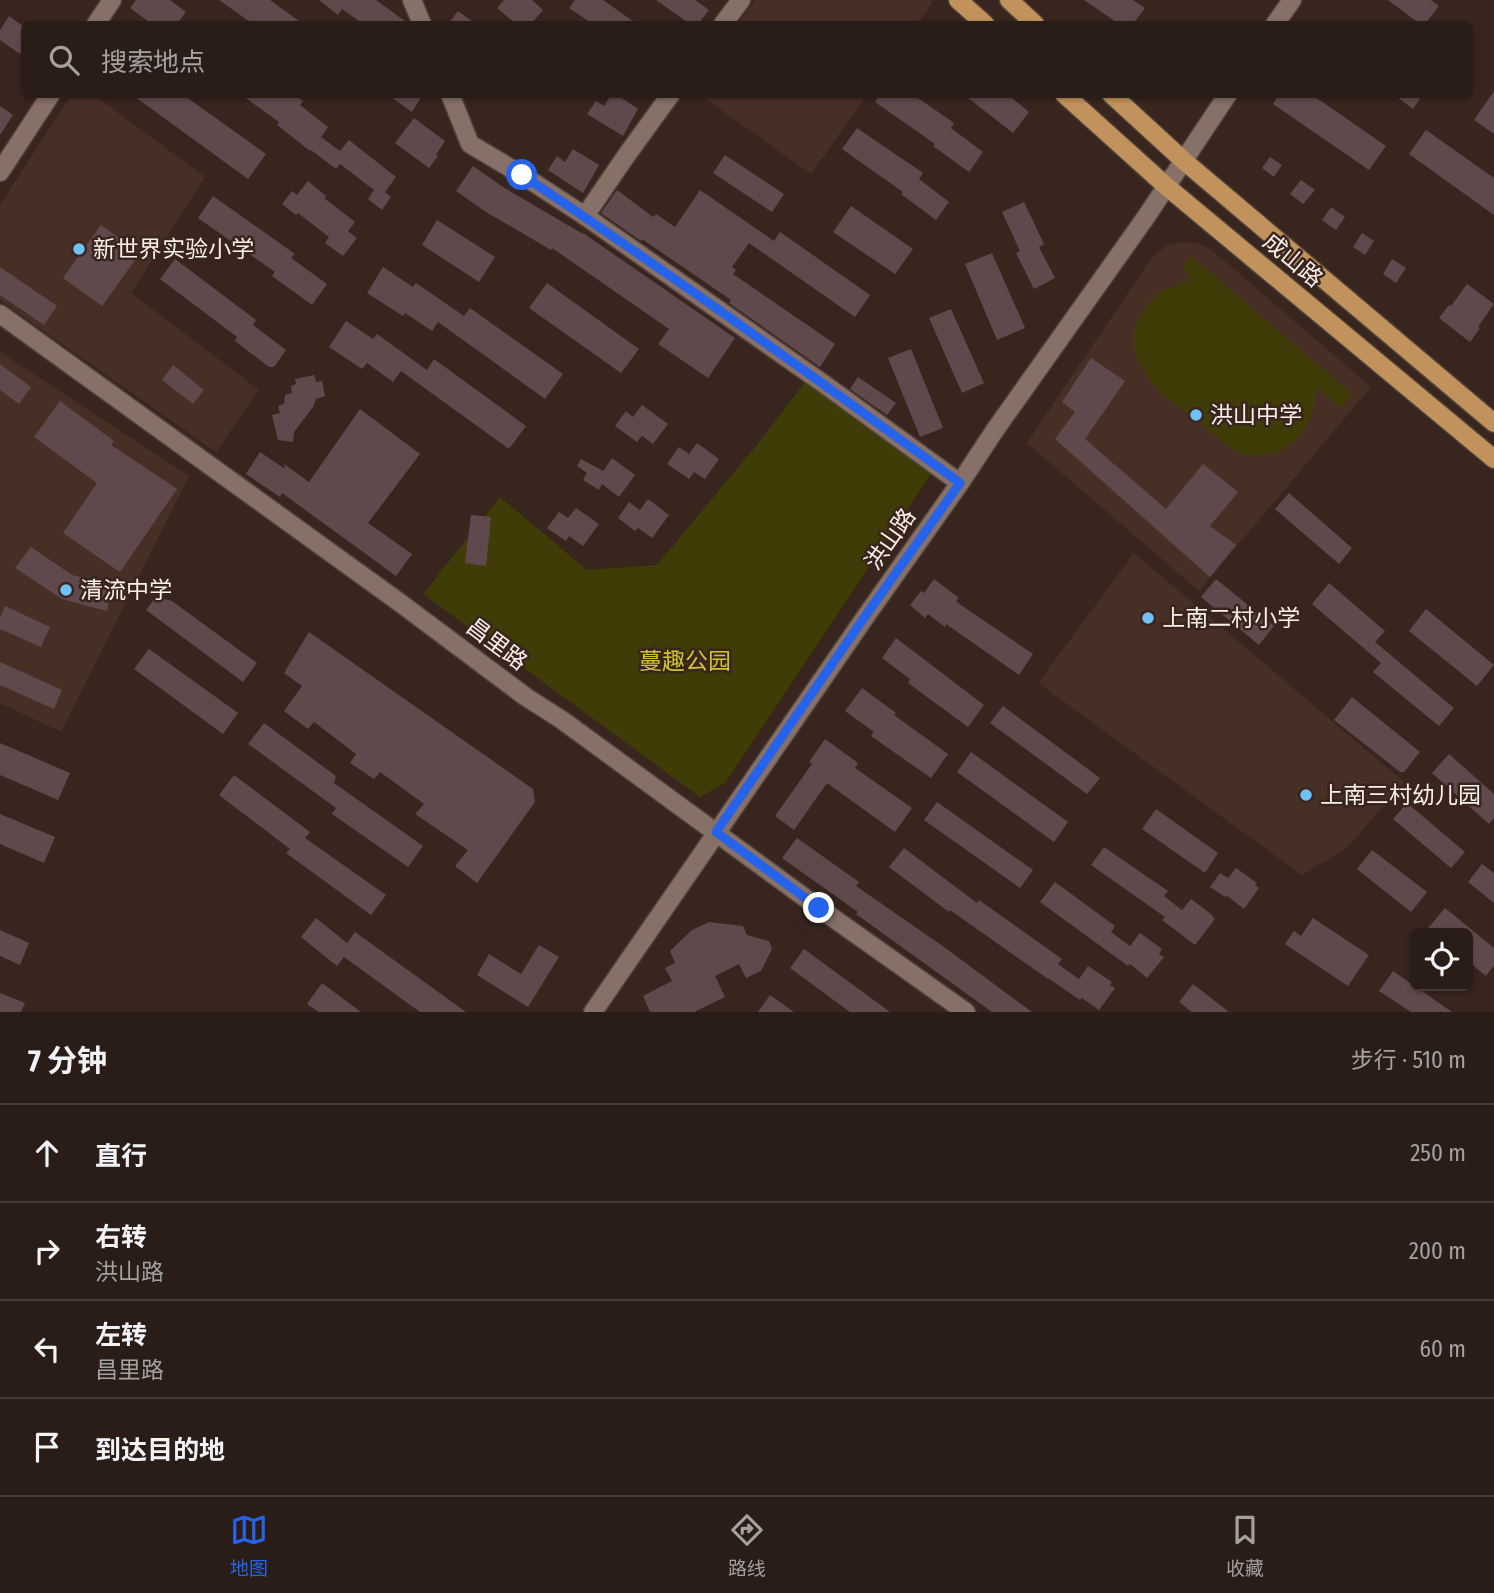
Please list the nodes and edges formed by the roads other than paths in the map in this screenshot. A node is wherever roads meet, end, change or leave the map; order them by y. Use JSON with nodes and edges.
{"nodes":[{"id":1,"x":112,"y":0,"type":"edge"},
{"id":2,"x":412,"y":0,"type":"edge"},
{"id":3,"x":741,"y":0,"type":"edge"},
{"id":4,"x":958,"y":0,"type":"edge"},
{"id":5,"x":1009,"y":0,"type":"edge"},
{"id":6,"x":1292,"y":0,"type":"edge"},
{"id":7,"x":98,"y":21,"type":"edge"},
{"id":8,"x":421,"y":21,"type":"edge"},
{"id":9,"x":725,"y":21,"type":"edge"},
{"id":10,"x":982,"y":21,"type":"edge"},
{"id":11,"x":1032,"y":21,"type":"edge"},
{"id":12,"x":1277,"y":21,"type":"edge"},
{"id":13,"x":48,"y":98,"type":"edge"},
{"id":14,"x":452,"y":98,"type":"edge"},
{"id":15,"x":668,"y":98,"type":"edge"},
{"id":16,"x":1068,"y":98,"type":"edge"},
{"id":17,"x":1115,"y":98,"type":"edge"},
{"id":18,"x":1224,"y":98,"type":"edge"},
{"id":19,"x":1184,"y":161,"type":"junction"},
{"id":20,"x":0,"y":172,"type":"edge"},
{"id":21,"x":1166,"y":186,"type":"junction"},
{"id":22,"x":584,"y":216,"type":"junction"},
{"id":23,"x":0,"y":314,"type":"edge"},
{"id":24,"x":1494,"y":423,"type":"edge"},
{"id":25,"x":1494,"y":459,"type":"edge"},
{"id":26,"x":960,"y":483,"type":"junction"},
{"id":27,"x":716,"y":832,"type":"junction"},
{"id":28,"x":593,"y":1012,"type":"edge"},
{"id":29,"x":966,"y":1012,"type":"edge"}],
"edges":[{"from":1,"to":7,"type":"street"},
{"from":2,"to":8,"type":"street"},
{"from":3,"to":9,"type":"street"},
{"from":4,"to":10,"type":"main road"},
{"from":5,"to":11,"type":"main road"},
{"from":6,"to":12,"type":"street"},
{"from":13,"to":20,"type":"street"},
{"from":14,"to":22,"type":"street"},
{"from":15,"to":22,"type":"street"},
{"from":16,"to":21,"type":"main road","name":"成山路"},
{"from":17,"to":19,"type":"main road","name":"成山路"},
{"from":18,"to":19,"type":"street","name":"洪山路"},
{"from":19,"to":21,"type":"street","name":"洪山路"},
{"from":19,"to":24,"type":"main road","name":"成山路"},
{"from":21,"to":25,"type":"main road","name":"成山路"},
{"from":21,"to":26,"type":"street","name":"洪山路"},
{"from":22,"to":26,"type":"street"},
{"from":23,"to":27,"type":"street","name":"昌里路"},
{"from":26,"to":27,"type":"street","name":"洪山路"},
{"from":27,"to":28,"type":"street","name":"洪山路"},
{"from":27,"to":29,"type":"street","name":"昌里路"}]}
